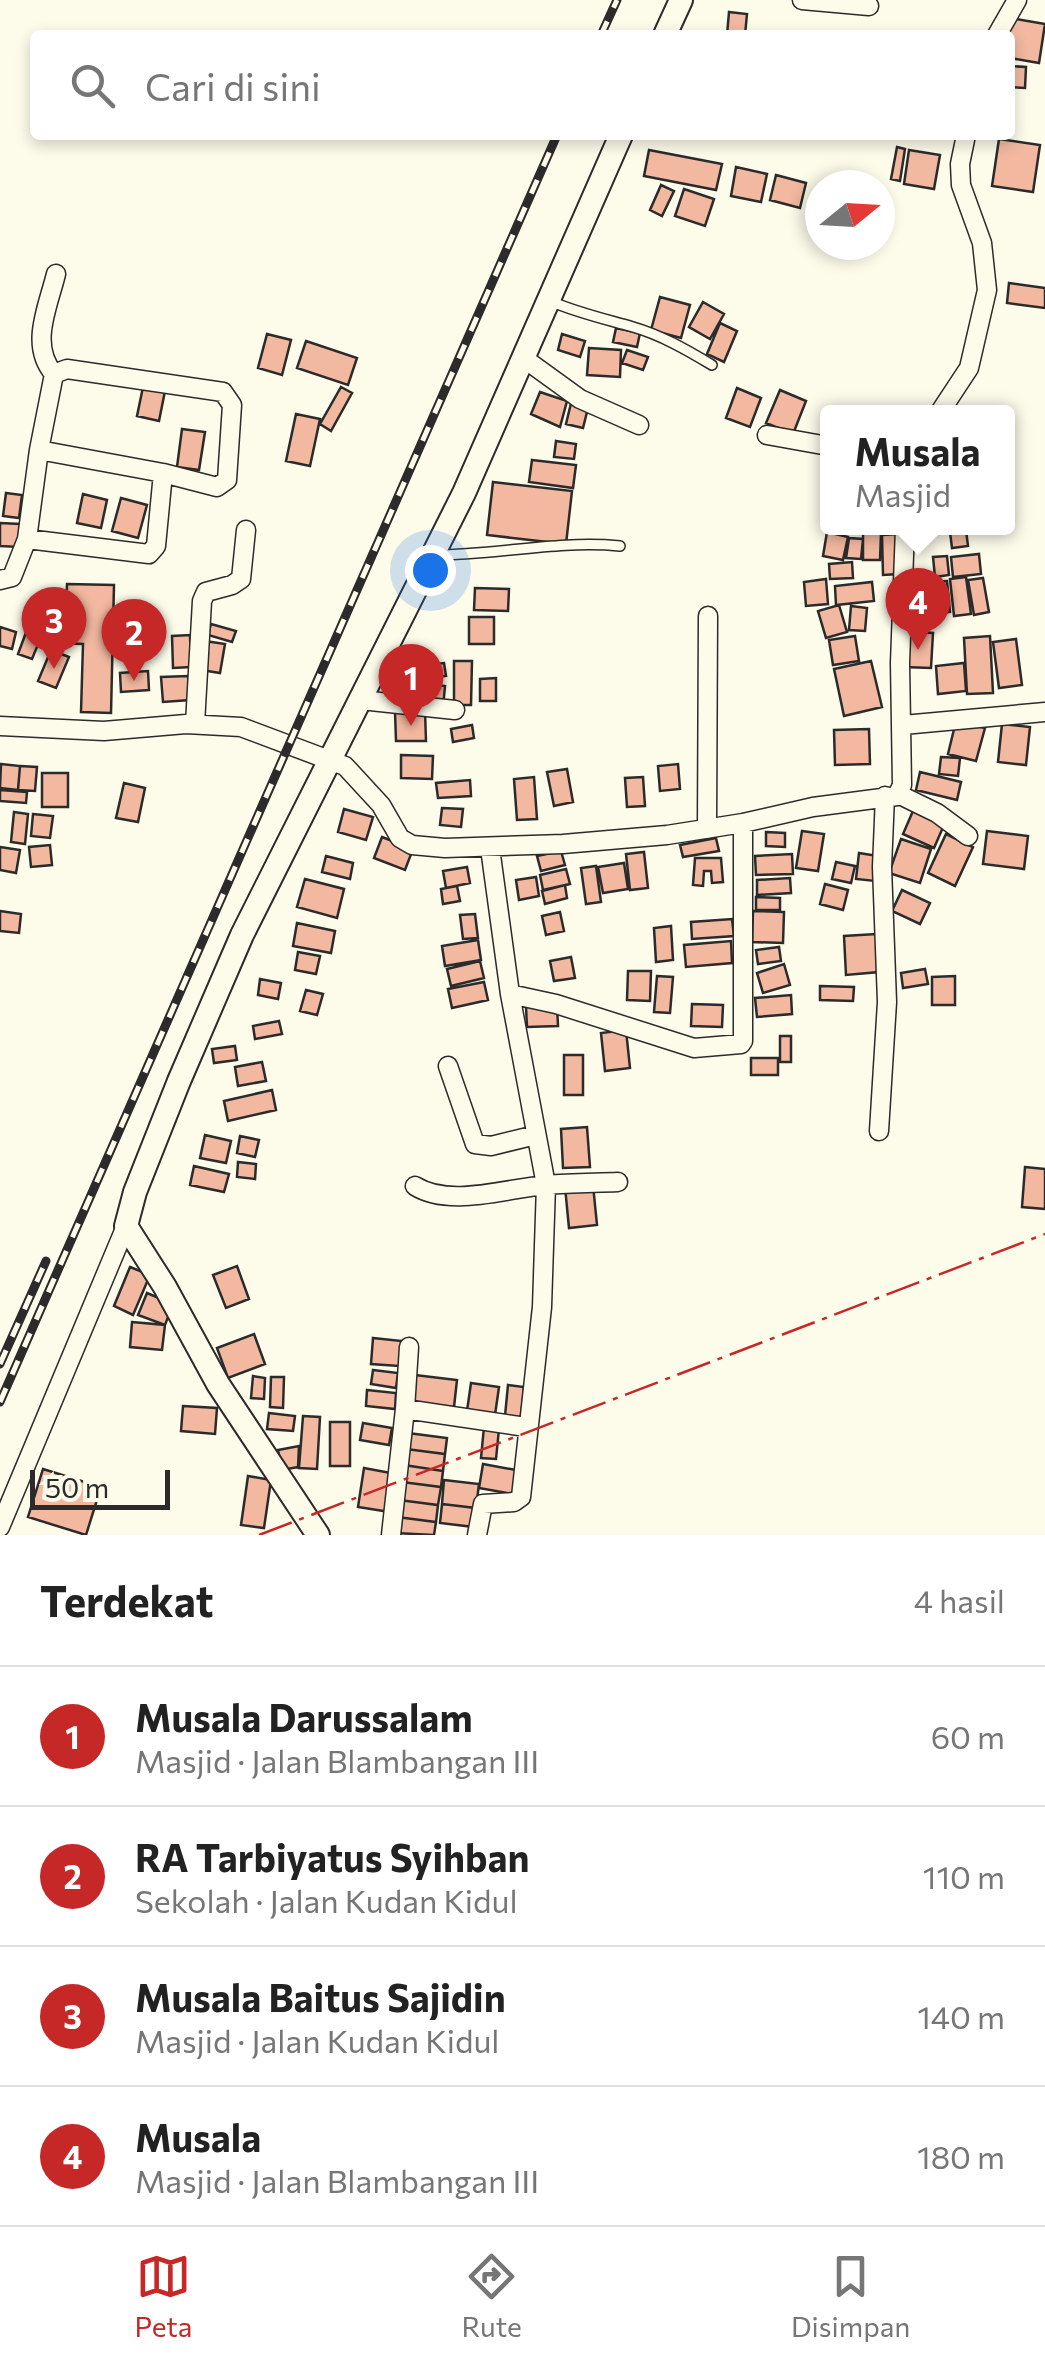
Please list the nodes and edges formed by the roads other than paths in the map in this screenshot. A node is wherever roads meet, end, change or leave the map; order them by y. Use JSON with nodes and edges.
{"nodes":[{"id":1,"x":680,"y":0,"type":"edge"},
{"id":2,"x":802,"y":0,"type":"edge"},
{"id":3,"x":1016,"y":0,"type":"edge"},
{"id":4,"x":869,"y":6,"type":"dead end"},
{"id":5,"x":667,"y":30,"type":"edge"},
{"id":6,"x":1000,"y":30,"type":"edge"},
{"id":7,"x":619,"y":140,"type":"edge"},
{"id":8,"x":965,"y":140,"type":"edge"},
{"id":9,"x":56,"y":274,"type":"dead end"},
{"id":10,"x":548,"y":300,"type":"junction"},
{"id":11,"x":531,"y":364,"type":"junction"},
{"id":12,"x":712,"y":365,"type":"dead end"},
{"id":13,"x":54,"y":374,"type":"junction"},
{"id":14,"x":945,"y":405,"type":"edge"},
{"id":15,"x":639,"y":425,"type":"dead end"},
{"id":16,"x":767,"y":435,"type":"dead end"},
{"id":17,"x":820,"y":445,"type":"edge"},
{"id":18,"x":38,"y":450,"type":"junction"},
{"id":19,"x":163,"y":473,"type":"junction"},
{"id":20,"x":246,"y":530,"type":"dead end"},
{"id":21,"x":905,"y":535,"type":"edge"},
{"id":22,"x":27,"y":540,"type":"junction"},
{"id":23,"x":620,"y":546,"type":"dead end"},
{"id":24,"x":432,"y":556,"type":"junction"},
{"id":25,"x":0,"y":580,"type":"edge"},
{"id":26,"x":708,"y":616,"type":"dead end"},
{"id":27,"x":361,"y":700,"type":"junction"},
{"id":28,"x":455,"y":710,"type":"dead end"},
{"id":29,"x":1045,"y":712,"type":"edge"},
{"id":30,"x":196,"y":724,"type":"junction"},
{"id":31,"x":903,"y":725,"type":"junction"},
{"id":32,"x":0,"y":726,"type":"edge"},
{"id":33,"x":332,"y":759,"type":"junction"},
{"id":34,"x":892,"y":796,"type":"junction"},
{"id":35,"x":743,"y":823,"type":"junction"},
{"id":36,"x":707,"y":829,"type":"junction"},
{"id":37,"x":968,"y":836,"type":"dead end"},
{"id":38,"x":490,"y":848,"type":"junction"},
{"id":39,"x":510,"y":994,"type":"junction"},
{"id":40,"x":448,"y":1066,"type":"dead end"},
{"id":41,"x":879,"y":1131,"type":"dead end"},
{"id":42,"x":536,"y":1135,"type":"junction"},
{"id":43,"x":618,"y":1182,"type":"dead end"},
{"id":44,"x":546,"y":1185,"type":"junction"},
{"id":45,"x":414,"y":1186,"type":"dead end"},
{"id":46,"x":126,"y":1226,"type":"junction"},
{"id":47,"x":409,"y":1347,"type":"dead end"},
{"id":48,"x":405,"y":1409,"type":"junction"},
{"id":49,"x":526,"y":1427,"type":"junction"},
{"id":50,"x":0,"y":1527,"type":"edge"},
{"id":51,"x":318,"y":1535,"type":"edge"},
{"id":52,"x":391,"y":1535,"type":"edge"},
{"id":53,"x":477,"y":1535,"type":"edge"}],
"edges":[{"from":1,"to":5,"type":"street"},
{"from":2,"to":4,"type":"street"},
{"from":3,"to":6,"type":"street"},
{"from":7,"to":10,"type":"street"},
{"from":8,"to":14,"type":"street"},
{"from":9,"to":13,"type":"street"},
{"from":10,"to":11,"type":"street"},
{"from":10,"to":12,"type":"lane"},
{"from":11,"to":15,"type":"street"},
{"from":11,"to":24,"type":"street"},
{"from":13,"to":18,"type":"street"},
{"from":13,"to":19,"type":"street"},
{"from":16,"to":17,"type":"street"},
{"from":18,"to":19,"type":"street"},
{"from":18,"to":22,"type":"street"},
{"from":19,"to":22,"type":"street"},
{"from":20,"to":30,"type":"street"},
{"from":21,"to":31,"type":"street"},
{"from":22,"to":25,"type":"street"},
{"from":23,"to":24,"type":"lane"},
{"from":24,"to":27,"type":"street"},
{"from":26,"to":36,"type":"street"},
{"from":27,"to":28,"type":"street"},
{"from":27,"to":33,"type":"street"},
{"from":29,"to":31,"type":"street"},
{"from":30,"to":32,"type":"street"},
{"from":30,"to":33,"type":"street"},
{"from":31,"to":34,"type":"street"},
{"from":33,"to":38,"type":"street"},
{"from":33,"to":46,"type":"street"},
{"from":34,"to":35,"type":"street"},
{"from":34,"to":37,"type":"street"},
{"from":34,"to":41,"type":"street"},
{"from":35,"to":36,"type":"street"},
{"from":35,"to":39,"type":"street"},
{"from":36,"to":38,"type":"street"},
{"from":38,"to":39,"type":"street"},
{"from":39,"to":42,"type":"street"},
{"from":40,"to":42,"type":"street"},
{"from":42,"to":44,"type":"street"},
{"from":43,"to":44,"type":"street"},
{"from":44,"to":45,"type":"street"},
{"from":44,"to":49,"type":"street"},
{"from":46,"to":50,"type":"street"},
{"from":46,"to":51,"type":"street"},
{"from":47,"to":48,"type":"street"},
{"from":48,"to":49,"type":"street"},
{"from":48,"to":52,"type":"street"},
{"from":49,"to":53,"type":"street"}]}
